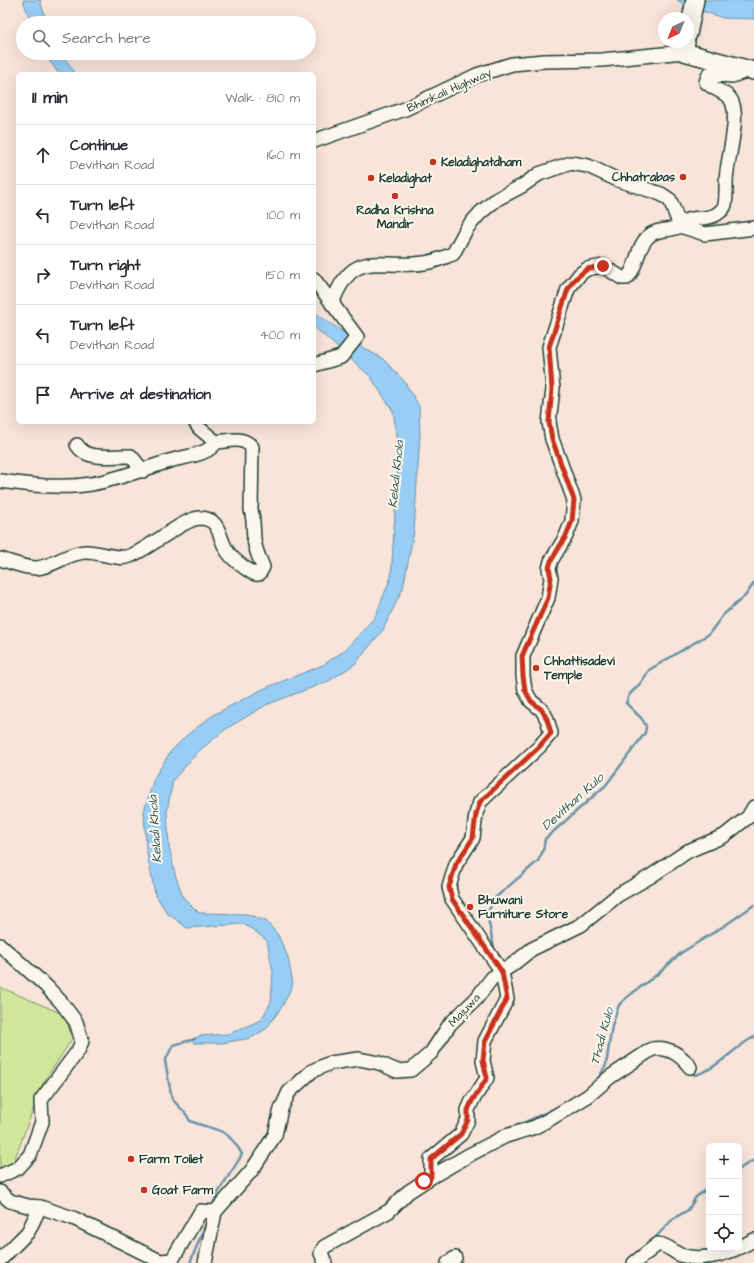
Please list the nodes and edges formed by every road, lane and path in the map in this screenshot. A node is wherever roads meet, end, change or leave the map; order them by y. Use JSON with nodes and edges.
{"nodes":[{"id":1,"x":695,"y":0,"type":"edge"},
{"id":2,"x":693,"y":12,"type":"edge"},
{"id":3,"x":679,"y":48,"type":"edge"},
{"id":4,"x":688,"y":48,"type":"edge"},
{"id":5,"x":752,"y":70,"type":"edge"},
{"id":6,"x":316,"y":140,"type":"edge"},
{"id":7,"x":680,"y":226,"type":"junction"},
{"id":8,"x":754,"y":228,"type":"edge"},
{"id":9,"x":316,"y":282,"type":"edge"},
{"id":10,"x":332,"y":304,"type":"junction"},
{"id":11,"x":316,"y":364,"type":"edge"},
{"id":12,"x":196,"y":424,"type":"edge"},
{"id":13,"x":216,"y":442,"type":"junction"},
{"id":14,"x":78,"y":445,"type":"dead end"},
{"id":15,"x":143,"y":471,"type":"junction"},
{"id":16,"x":0,"y":481,"type":"edge"},
{"id":17,"x":0,"y":559,"type":"edge"},
{"id":18,"x":754,"y":807,"type":"edge"},
{"id":19,"x":0,"y":945,"type":"edge"},
{"id":20,"x":502,"y":972,"type":"junction"},
{"id":21,"x":690,"y":1067,"type":"dead end"},
{"id":22,"x":0,"y":1176,"type":"edge"},
{"id":23,"x":432,"y":1176,"type":"junction"},
{"id":24,"x":0,"y":1192,"type":"edge"},
{"id":25,"x":40,"y":1207,"type":"junction"},
{"id":26,"x":215,"y":1212,"type":"junction"},
{"id":27,"x":754,"y":1240,"type":"edge"},
{"id":28,"x":0,"y":1260,"type":"edge"},
{"id":29,"x":205,"y":1263,"type":"edge"},
{"id":30,"x":325,"y":1263,"type":"edge"},
{"id":31,"x":634,"y":1263,"type":"edge"}],
"edges":[{"from":1,"to":2,"type":"main road"},
{"from":3,"to":6,"type":"street","name":"Bhimkali Highway"},
{"from":4,"to":5,"type":"main road"},
{"from":5,"to":7,"type":"street"},
{"from":7,"to":8,"type":"street"},
{"from":7,"to":10,"type":"street"},
{"from":7,"to":20,"type":"street"},
{"from":9,"to":10,"type":"street"},
{"from":10,"to":11,"type":"street"},
{"from":12,"to":13,"type":"street"},
{"from":13,"to":15,"type":"street"},
{"from":13,"to":17,"type":"street"},
{"from":14,"to":15,"type":"street"},
{"from":15,"to":16,"type":"street"},
{"from":18,"to":20,"type":"street","name":"Majuwa"},
{"from":19,"to":22,"type":"street"},
{"from":20,"to":23,"type":"street"},
{"from":20,"to":26,"type":"street","name":"Majuwa"},
{"from":21,"to":23,"type":"street"},
{"from":23,"to":30,"type":"street"},
{"from":24,"to":25,"type":"street"},
{"from":25,"to":26,"type":"street"},
{"from":25,"to":28,"type":"street"},
{"from":26,"to":29,"type":"street"},
{"from":27,"to":31,"type":"street"}]}
